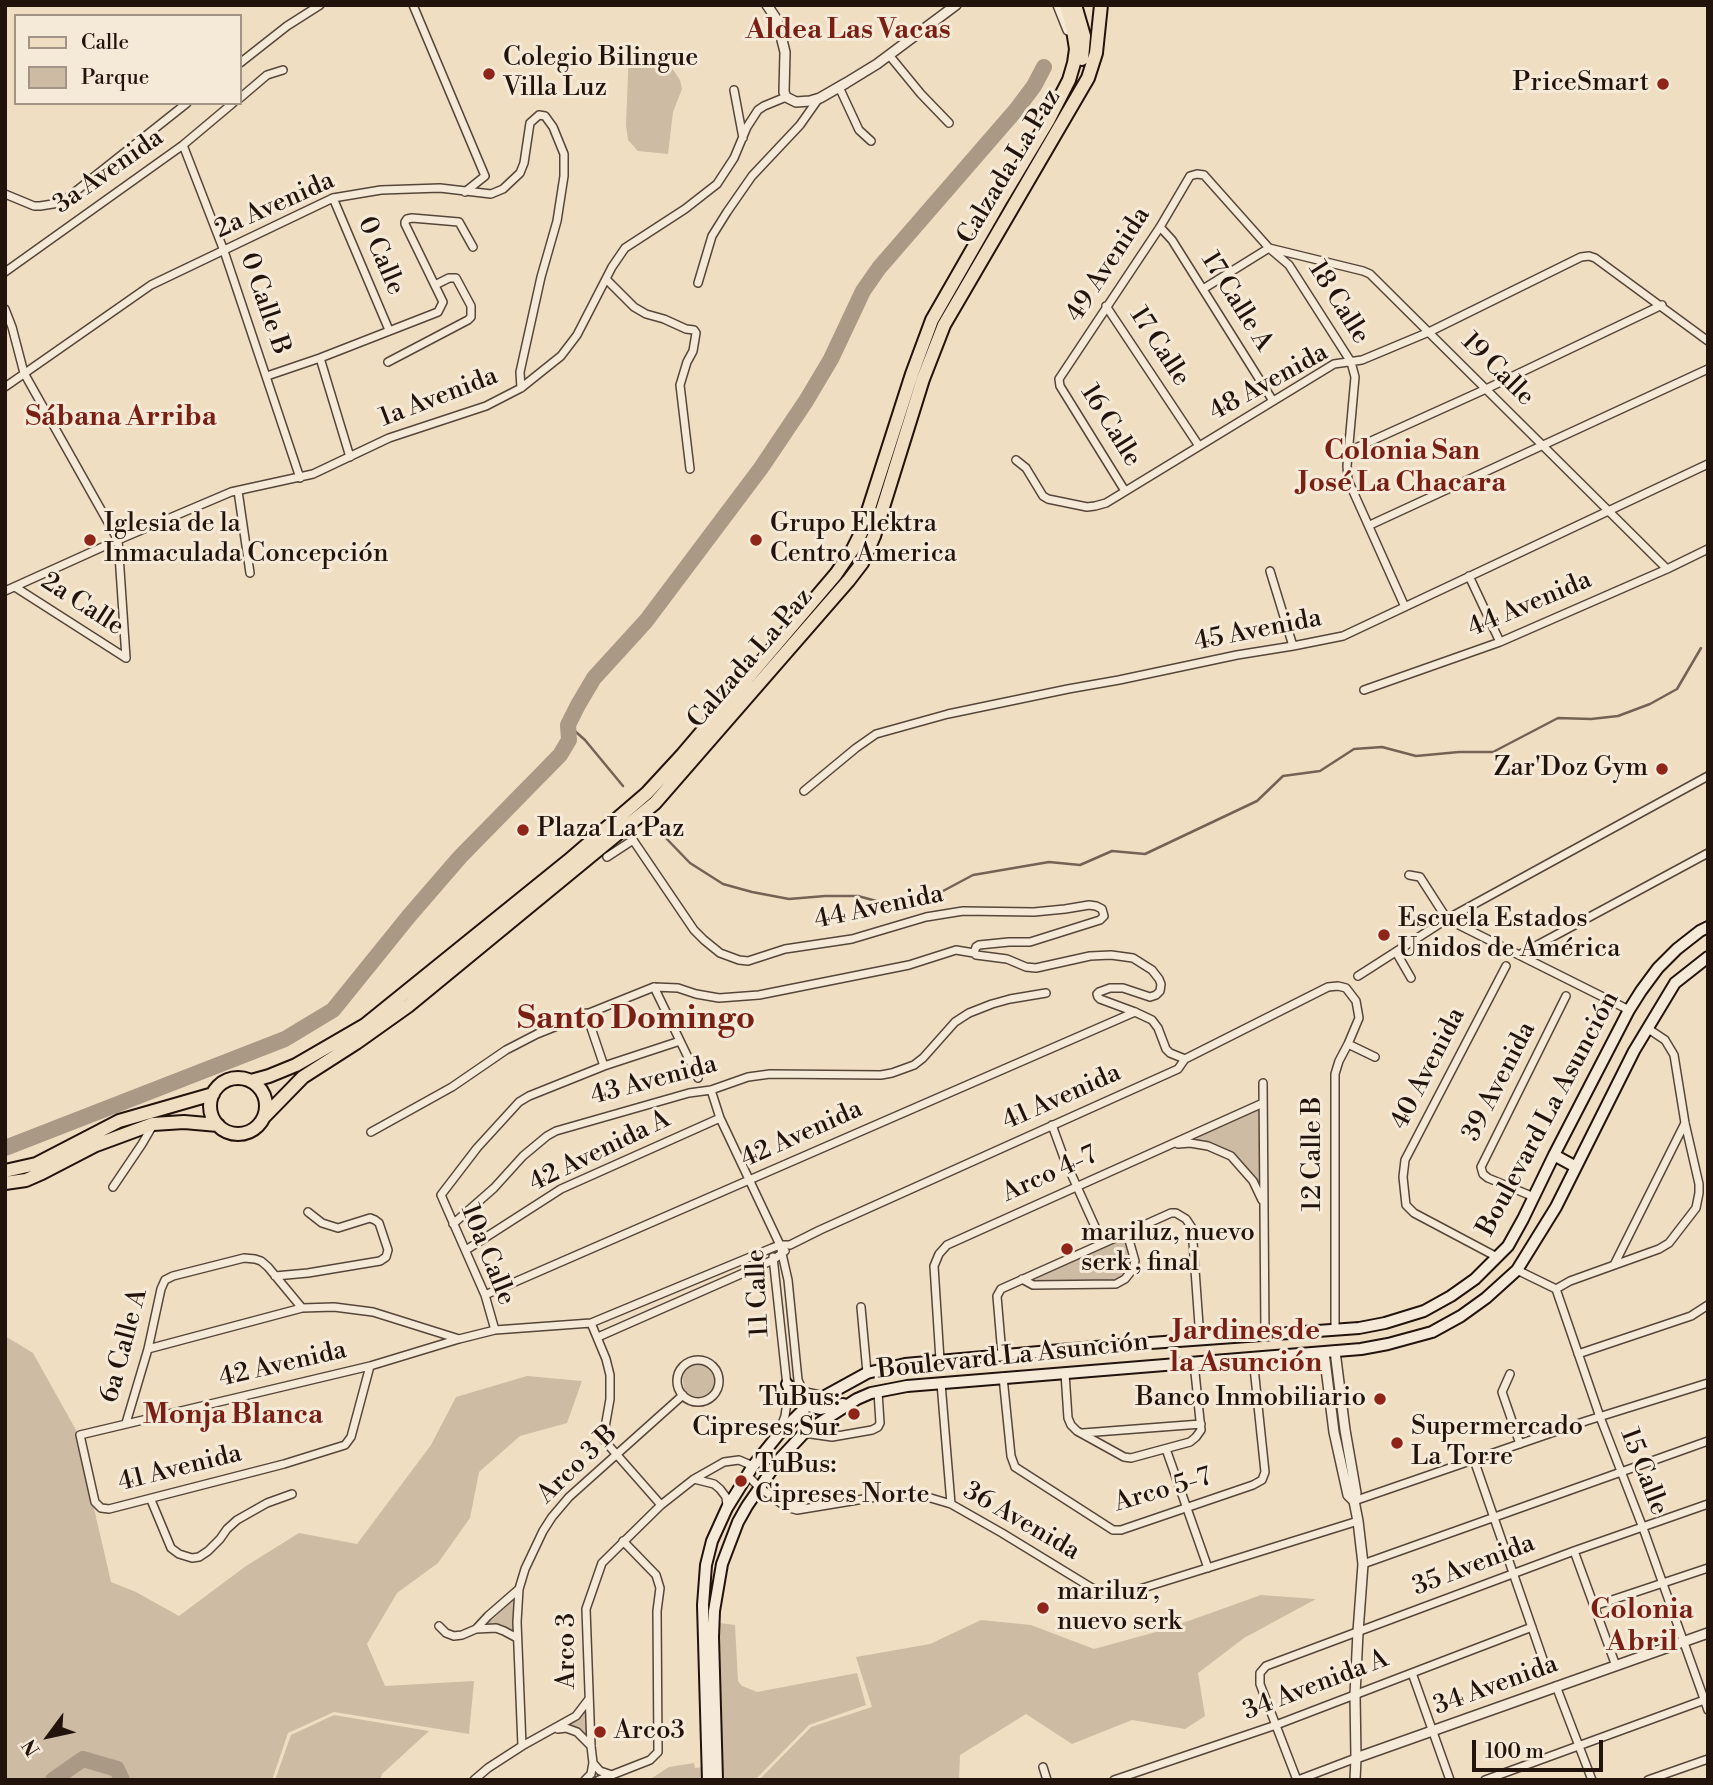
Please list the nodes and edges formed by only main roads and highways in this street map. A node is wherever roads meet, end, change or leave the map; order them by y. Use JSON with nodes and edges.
{"nodes":[{"id":1,"x":1066,"y":5,"type":"edge"},
{"id":2,"x":1075,"y":5,"type":"edge"},
{"id":3,"x":1101,"y":5,"type":"edge"},
{"id":4,"x":1069,"y":80,"type":"junction"},
{"id":5,"x":1708,"y":927,"type":"edge"},
{"id":6,"x":1708,"y":957,"type":"edge"},
{"id":7,"x":1615,"y":1041,"type":"junction"},
{"id":8,"x":1634,"y":1051,"type":"junction"},
{"id":9,"x":251,"y":1081,"type":"junction"},
{"id":10,"x":213,"y":1094,"type":"junction"},
{"id":11,"x":264,"y":1117,"type":"junction"},
{"id":12,"x":218,"y":1125,"type":"junction"},
{"id":13,"x":1554,"y":1155,"type":"junction"},
{"id":14,"x":1576,"y":1167,"type":"junction"},
{"id":15,"x":5,"y":1171,"type":"edge"},
{"id":16,"x":5,"y":1183,"type":"edge"},
{"id":17,"x":1512,"y":1238,"type":"junction"},
{"id":18,"x":1531,"y":1248,"type":"junction"},
{"id":19,"x":1303,"y":1333,"type":"junction"},
{"id":20,"x":1221,"y":1338,"type":"junction"},
{"id":21,"x":1095,"y":1347,"type":"junction"},
{"id":22,"x":1330,"y":1352,"type":"junction"},
{"id":23,"x":966,"y":1358,"type":"junction"},
{"id":24,"x":1223,"y":1360,"type":"junction"},
{"id":25,"x":1098,"y":1370,"type":"junction"},
{"id":26,"x":968,"y":1381,"type":"junction"},
{"id":27,"x":787,"y":1384,"type":"road end"},
{"id":28,"x":857,"y":1399,"type":"junction"},
{"id":29,"x":807,"y":1406,"type":"junction"},
{"id":30,"x":712,"y":1541,"type":"junction"},
{"id":31,"x":722,"y":1564,"type":"junction"},
{"id":32,"x":712,"y":1754,"type":"junction"},
{"id":33,"x":708,"y":1780,"type":"edge"},
{"id":34,"x":717,"y":1780,"type":"edge"}],
"edges":[{"from":1,"to":4,"type":"main road","name":"Calzada La Paz"},
{"from":2,"to":4,"type":"main road"},
{"from":3,"to":11,"type":"main road","name":"Calzada La Paz"},
{"from":4,"to":9,"type":"main road","name":"Calzada La Paz"},
{"from":5,"to":7,"type":"main road","name":"Boulevard La Asunción"},
{"from":6,"to":8,"type":"main road","name":"Boulevard La Asunción"},
{"from":7,"to":8,"type":"main road"},
{"from":7,"to":13,"type":"main road","name":"Boulevard La Asunción"},
{"from":8,"to":14,"type":"main road","name":"Boulevard La Asunción"},
{"from":9,"to":10,"type":"main road"},
{"from":9,"to":11,"type":"main road"},
{"from":10,"to":12,"type":"main road"},
{"from":10,"to":15,"type":"main road"},
{"from":11,"to":12,"type":"main road"},
{"from":12,"to":16,"type":"main road"},
{"from":13,"to":14,"type":"main road"},
{"from":13,"to":17,"type":"main road","name":"Boulevard La Asunción"},
{"from":14,"to":18,"type":"main road","name":"Boulevard La Asunción"},
{"from":17,"to":18,"type":"main road"},
{"from":17,"to":19,"type":"main road","name":"Boulevard La Asunción"},
{"from":18,"to":22,"type":"main road","name":"Boulevard La Asunción"},
{"from":19,"to":20,"type":"main road","name":"Boulevard La Asunción"},
{"from":19,"to":22,"type":"main road"},
{"from":20,"to":21,"type":"main road","name":"Boulevard La Asunción"},
{"from":20,"to":24,"type":"main road"},
{"from":21,"to":23,"type":"main road","name":"Boulevard La Asunción"},
{"from":21,"to":25,"type":"main road"},
{"from":22,"to":24,"type":"main road","name":"Boulevard La Asunción"},
{"from":23,"to":26,"type":"main road"},
{"from":23,"to":29,"type":"main road","name":"Boulevard La Asunción"},
{"from":24,"to":25,"type":"main road","name":"Boulevard La Asunción"},
{"from":25,"to":26,"type":"main road","name":"Boulevard La Asunción"},
{"from":26,"to":28,"type":"main road","name":"Boulevard La Asunción"},
{"from":27,"to":29,"type":"main road"},
{"from":28,"to":29,"type":"main road"},
{"from":28,"to":31,"type":"main road","name":"Boulevard La Asunción"},
{"from":29,"to":30,"type":"main road","name":"Boulevard La Asunción"},
{"from":30,"to":31,"type":"main road"},
{"from":30,"to":32,"type":"main road","name":"Boulevard La Asunción"},
{"from":31,"to":32,"type":"main road","name":"Boulevard La Asunción"},
{"from":32,"to":33,"type":"main road"},
{"from":32,"to":34,"type":"main road"}]}
